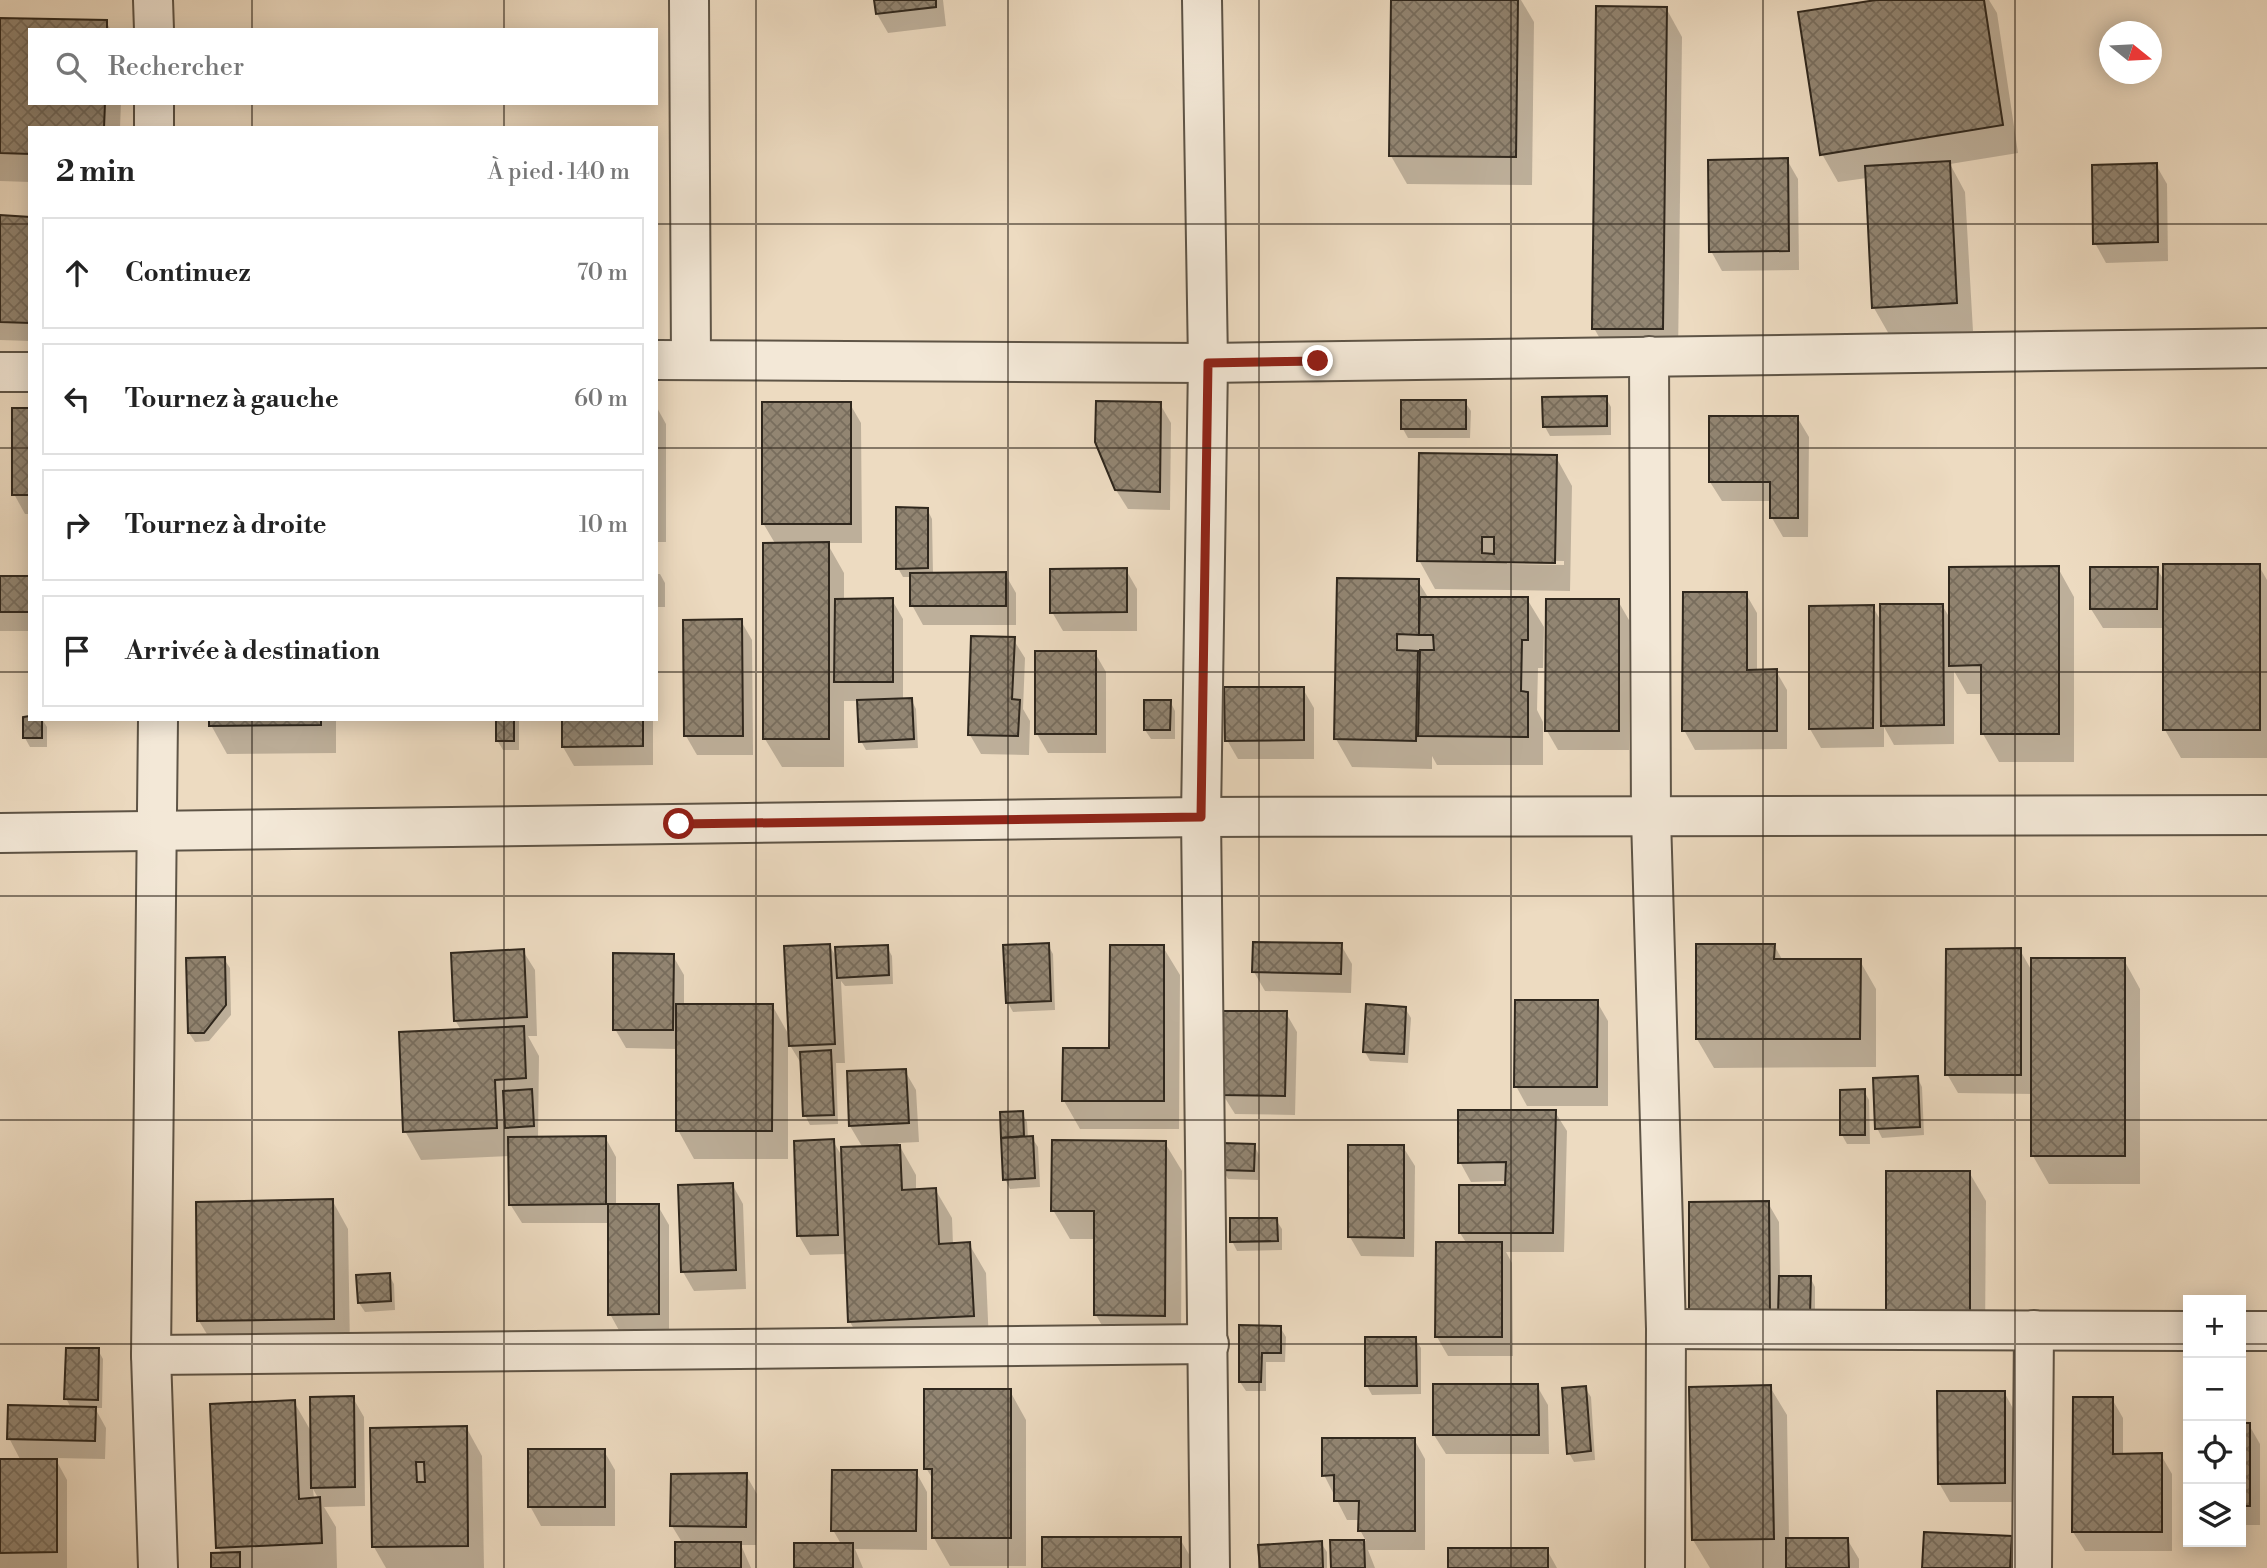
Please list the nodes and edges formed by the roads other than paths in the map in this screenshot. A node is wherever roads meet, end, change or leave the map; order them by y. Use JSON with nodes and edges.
{"nodes":[{"id":1,"x":153,"y":0,"type":"edge"},
{"id":2,"x":689,"y":0,"type":"edge"},
{"id":3,"x":1202,"y":0,"type":"edge"},
{"id":4,"x":153,"y":28,"type":"edge"},
{"id":5,"x":154,"y":105,"type":"edge"},
{"id":6,"x":155,"y":126,"type":"edge"},
{"id":7,"x":2267,"y":348,"type":"edge"},
{"id":8,"x":1649,"y":356,"type":"junction"},
{"id":9,"x":674,"y":360,"type":"edge"},
{"id":10,"x":1208,"y":363,"type":"junction"},
{"id":11,"x":0,"y":372,"type":"edge"},
{"id":12,"x":28,"y":372,"type":"edge"},
{"id":13,"x":158,"y":721,"type":"edge"},
{"id":14,"x":2267,"y":816,"type":"edge"},
{"id":15,"x":1201,"y":817,"type":"junction"},
{"id":16,"x":1651,"y":818,"type":"junction"},
{"id":17,"x":158,"y":831,"type":"junction"},
{"id":18,"x":0,"y":833,"type":"edge"},
{"id":19,"x":1666,"y":1329,"type":"junction"},
{"id":20,"x":2034,"y":1330,"type":"junction"},
{"id":21,"x":2183,"y":1331,"type":"edge"},
{"id":22,"x":2246,"y":1331,"type":"edge"},
{"id":23,"x":2267,"y":1331,"type":"edge"},
{"id":24,"x":1209,"y":1344,"type":"junction"},
{"id":25,"x":151,"y":1355,"type":"junction"},
{"id":26,"x":158,"y":1568,"type":"edge"},
{"id":27,"x":1210,"y":1568,"type":"edge"},
{"id":28,"x":1665,"y":1568,"type":"edge"},
{"id":29,"x":2032,"y":1568,"type":"edge"}],
"edges":[{"from":1,"to":4,"type":"street"},
{"from":2,"to":9,"type":"street"},
{"from":3,"to":10,"type":"street"},
{"from":5,"to":6,"type":"street"},
{"from":7,"to":8,"type":"street"},
{"from":8,"to":10,"type":"street"},
{"from":8,"to":16,"type":"street"},
{"from":9,"to":10,"type":"street"},
{"from":10,"to":15,"type":"street"},
{"from":11,"to":12,"type":"street"},
{"from":13,"to":17,"type":"street"},
{"from":14,"to":16,"type":"street"},
{"from":15,"to":16,"type":"street"},
{"from":15,"to":17,"type":"street"},
{"from":15,"to":24,"type":"street"},
{"from":16,"to":19,"type":"street"},
{"from":17,"to":18,"type":"street"},
{"from":17,"to":25,"type":"street"},
{"from":19,"to":20,"type":"street"},
{"from":19,"to":28,"type":"street"},
{"from":20,"to":21,"type":"street"},
{"from":20,"to":29,"type":"street"},
{"from":22,"to":23,"type":"street"},
{"from":24,"to":25,"type":"street"},
{"from":24,"to":27,"type":"street"},
{"from":25,"to":26,"type":"street"}]}
